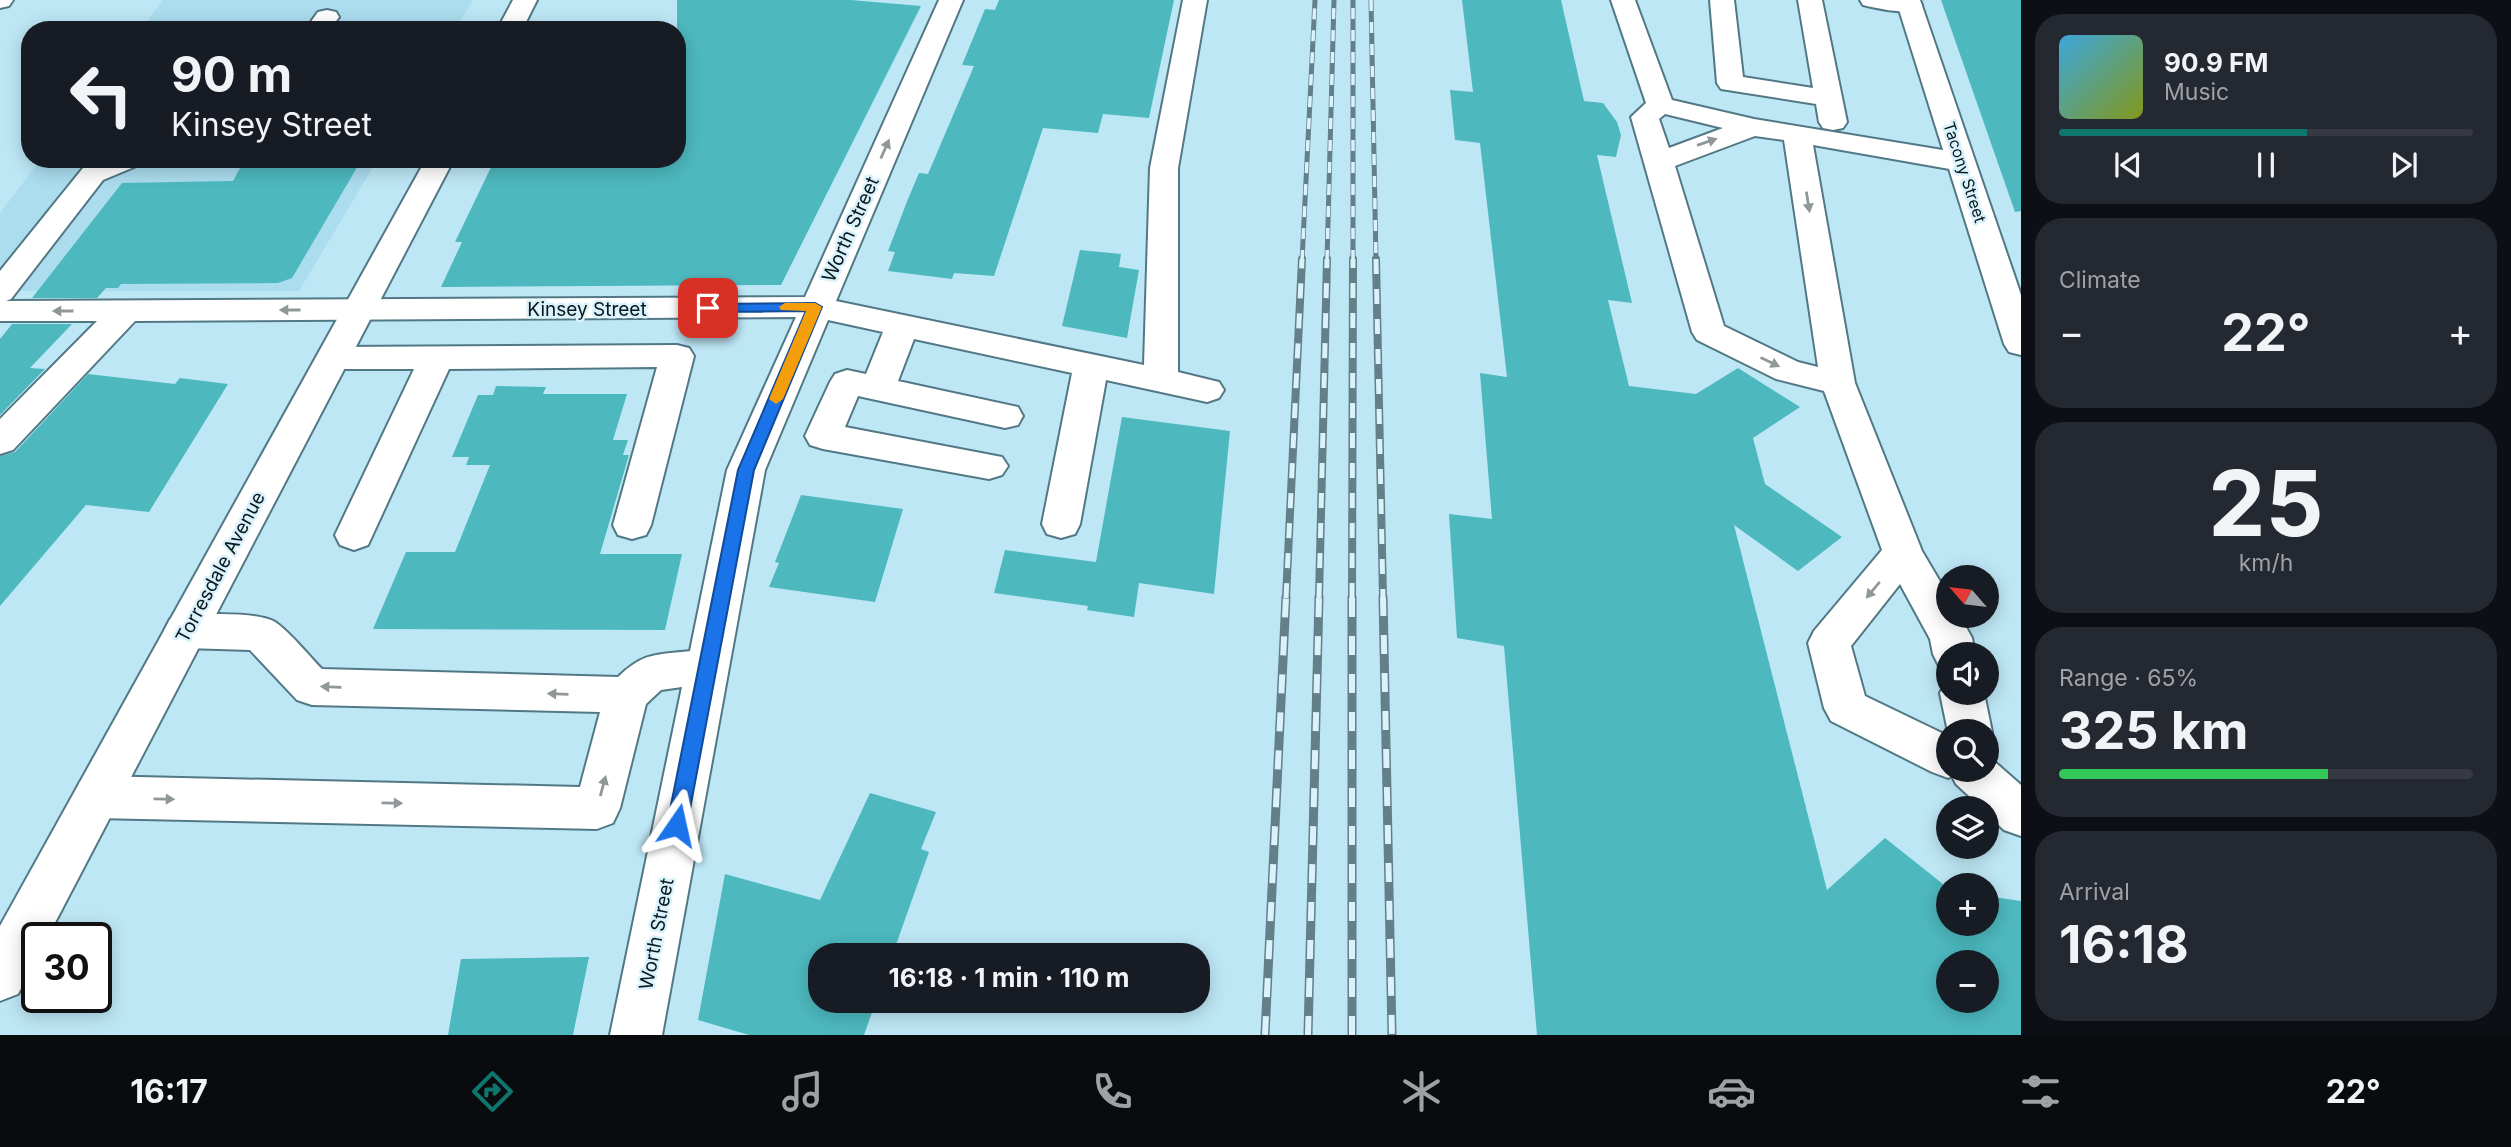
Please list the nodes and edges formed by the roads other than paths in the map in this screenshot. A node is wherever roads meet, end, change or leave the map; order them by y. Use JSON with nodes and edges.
{"nodes":[{"id":1,"x":525,"y":0,"type":"edge"},
{"id":2,"x":951,"y":0,"type":"edge"},
{"id":3,"x":1195,"y":0,"type":"edge"},
{"id":4,"x":1623,"y":0,"type":"edge"},
{"id":5,"x":1723,"y":0,"type":"edge"},
{"id":6,"x":1810,"y":0,"type":"edge"},
{"id":7,"x":1872,"y":0,"type":"edge"},
{"id":8,"x":1909,"y":3,"type":"edge"},
{"id":9,"x":514,"y":21,"type":"edge"},
{"id":10,"x":1829,"y":98,"type":"junction"},
{"id":11,"x":1660,"y":105,"type":"junction"},
{"id":12,"x":1754,"y":127,"type":"junction"},
{"id":13,"x":1797,"y":135,"type":"junction"},
{"id":14,"x":1837,"y":141,"type":"junction"},
{"id":15,"x":1659,"y":162,"type":"junction"},
{"id":16,"x":1961,"y":162,"type":"junction"},
{"id":17,"x":107,"y":168,"type":"edge"},
{"id":18,"x":435,"y":168,"type":"edge"},
{"id":19,"x":0,"y":292,"type":"edge"},
{"id":20,"x":815,"y":307,"type":"junction"},
{"id":21,"x":127,"y":310,"type":"junction"},
{"id":22,"x":359,"y":310,"type":"junction"},
{"id":23,"x":0,"y":311,"type":"edge"},
{"id":24,"x":903,"y":324,"type":"junction"},
{"id":25,"x":2021,"y":344,"type":"edge"},
{"id":26,"x":437,"y":357,"type":"junction"},
{"id":27,"x":333,"y":358,"type":"junction"},
{"id":28,"x":1091,"y":365,"type":"junction"},
{"id":29,"x":1161,"y":380,"type":"junction"},
{"id":30,"x":1838,"y":383,"type":"junction"},
{"id":31,"x":878,"y":388,"type":"junction"},
{"id":32,"x":1207,"y":390,"type":"dead end"},
{"id":33,"x":1004,"y":416,"type":"dead end"},
{"id":34,"x":0,"y":441,"type":"edge"},
{"id":35,"x":989,"y":466,"type":"dead end"},
{"id":36,"x":1061,"y":524,"type":"dead end"},
{"id":37,"x":632,"y":525,"type":"dead end"},
{"id":38,"x":354,"y":535,"type":"dead end"},
{"id":39,"x":1903,"y":553,"type":"junction"},
{"id":40,"x":185,"y":631,"type":"junction"},
{"id":41,"x":1952,"y":642,"type":"edge"},
{"id":42,"x":708,"y":667,"type":"junction"},
{"id":43,"x":627,"y":695,"type":"junction"},
{"id":44,"x":1936,"y":746,"type":"edge"},
{"id":45,"x":1990,"y":782,"type":"edge"},
{"id":46,"x":96,"y":797,"type":"junction"},
{"id":47,"x":2021,"y":815,"type":"edge"},
{"id":48,"x":0,"y":975,"type":"edge"},
{"id":49,"x":636,"y":1035,"type":"edge"}],
"edges":[{"from":1,"to":9,"type":"street"},
{"from":20,"to":2,"type":"street","name":"Worth Street","one_way":true},
{"from":3,"to":29,"type":"street"},
{"from":4,"to":11,"type":"street"},
{"from":5,"to":10,"type":"street"},
{"from":6,"to":10,"type":"street"},
{"from":7,"to":8,"type":"street"},
{"from":8,"to":16,"type":"street","name":"Tacony Street"},
{"from":10,"to":14,"type":"street"},
{"from":11,"to":12,"type":"street"},
{"from":11,"to":15,"type":"street"},
{"from":12,"to":13,"type":"street"},
{"from":15,"to":12,"type":"street","one_way":true},
{"from":13,"to":14,"type":"street"},
{"from":13,"to":30,"type":"street","one_way":true},
{"from":14,"to":16,"type":"street"},
{"from":15,"to":30,"type":"street","one_way":true},
{"from":16,"to":25,"type":"street","name":"Tacony Street"},
{"from":17,"to":19,"type":"street"},
{"from":18,"to":22,"type":"street","name":"Torresdale Avenue"},
{"from":20,"to":22,"type":"street","name":"Kinsey Street"},
{"from":20,"to":24,"type":"street","name":"Kinsey Street"},
{"from":20,"to":42,"type":"street","name":"Worth Street"},
{"from":22,"to":21,"type":"street","name":"Kinsey Street","one_way":true},
{"from":21,"to":23,"type":"street","name":"Kinsey Street","one_way":true},
{"from":21,"to":34,"type":"street"},
{"from":22,"to":27,"type":"street","name":"Torresdale Avenue"},
{"from":24,"to":28,"type":"street","name":"Kinsey Street"},
{"from":24,"to":31,"type":"street"},
{"from":26,"to":27,"type":"street"},
{"from":26,"to":37,"type":"street"},
{"from":26,"to":38,"type":"street"},
{"from":27,"to":40,"type":"street","name":"Torresdale Avenue"},
{"from":28,"to":29,"type":"street","name":"Kinsey Street"},
{"from":28,"to":36,"type":"street"},
{"from":29,"to":32,"type":"street","name":"Kinsey Street"},
{"from":30,"to":39,"type":"street"},
{"from":31,"to":33,"type":"street"},
{"from":31,"to":35,"type":"street"},
{"from":39,"to":41,"type":"street"},
{"from":39,"to":44,"type":"street","one_way":true},
{"from":43,"to":40,"type":"street","one_way":true},
{"from":40,"to":46,"type":"street","name":"Torresdale Avenue"},
{"from":42,"to":43,"type":"street"},
{"from":42,"to":49,"type":"street","name":"Worth Street"},
{"from":46,"to":43,"type":"street","one_way":true},
{"from":45,"to":47,"type":"street"},
{"from":46,"to":48,"type":"street","name":"Torresdale Avenue"}]}
